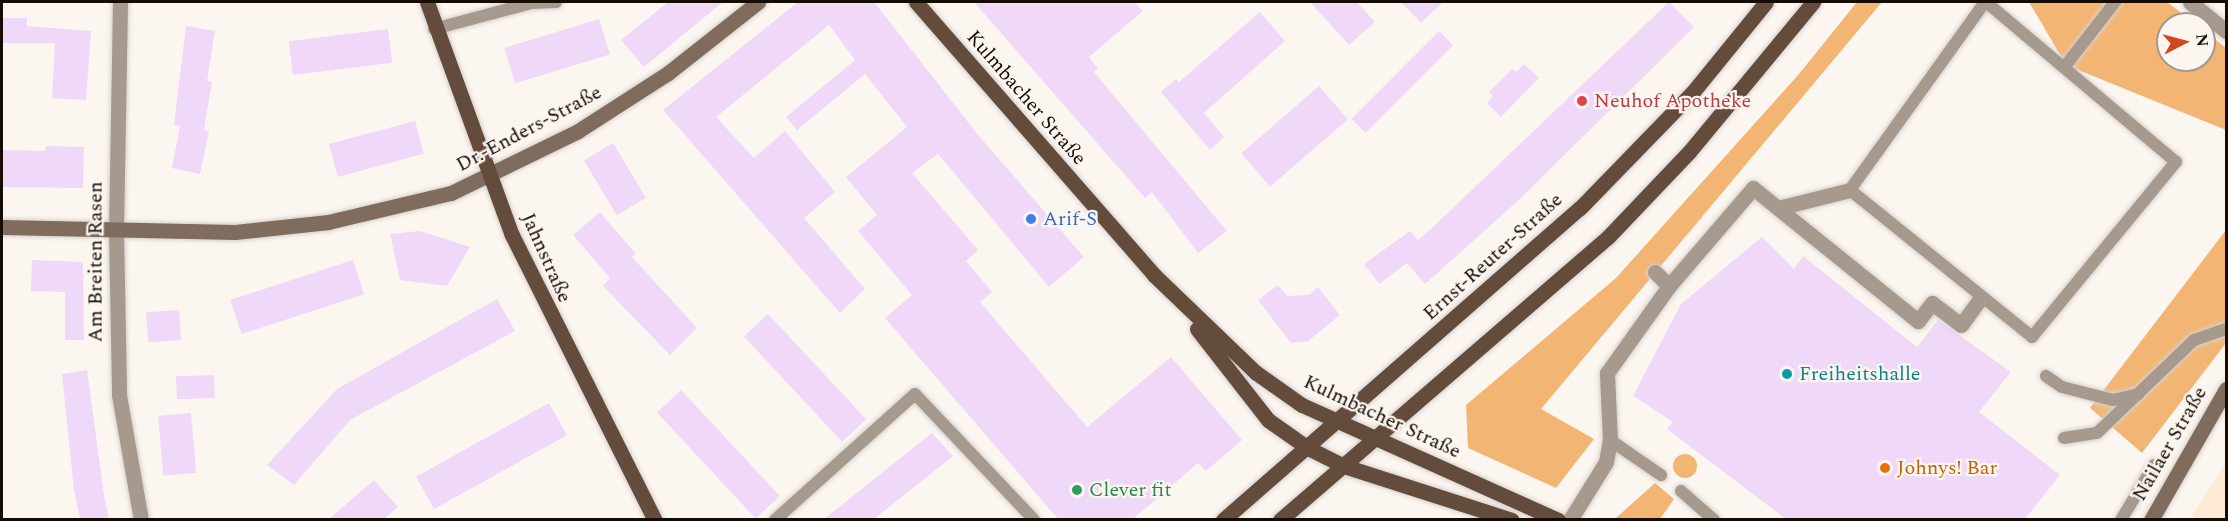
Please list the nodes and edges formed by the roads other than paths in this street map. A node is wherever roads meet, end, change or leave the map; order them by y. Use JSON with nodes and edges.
{"nodes":[{"id":1,"x":120,"y":2,"type":"edge"},
{"id":2,"x":427,"y":2,"type":"edge"},
{"id":3,"x":531,"y":2,"type":"edge"},
{"id":4,"x":556,"y":2,"type":"edge"},
{"id":5,"x":758,"y":2,"type":"edge"},
{"id":6,"x":916,"y":2,"type":"edge"},
{"id":7,"x":1766,"y":2,"type":"edge"},
{"id":8,"x":1813,"y":2,"type":"edge"},
{"id":9,"x":1985,"y":2,"type":"edge"},
{"id":10,"x":2115,"y":2,"type":"edge"},
{"id":11,"x":2190,"y":2,"type":"edge"},
{"id":12,"x":434,"y":28,"type":"junction"},
{"id":13,"x":2226,"y":32,"type":"edge"},
{"id":14,"x":2066,"y":65,"type":"junction"},
{"id":15,"x":489,"y":177,"type":"junction"},
{"id":16,"x":1850,"y":190,"type":"junction"},
{"id":17,"x":1782,"y":207,"type":"junction"},
{"id":18,"x":2,"y":227,"type":"edge"},
{"id":19,"x":116,"y":232,"type":"junction"},
{"id":20,"x":1655,"y":272,"type":"dead end"},
{"id":21,"x":1154,"y":275,"type":"junction"},
{"id":22,"x":1669,"y":286,"type":"junction"},
{"id":23,"x":1980,"y":299,"type":"junction"},
{"id":24,"x":2226,"y":329,"type":"edge"},
{"id":25,"x":2046,"y":376,"type":"dead end"},
{"id":26,"x":2148,"y":386,"type":"junction"},
{"id":27,"x":2226,"y":389,"type":"edge"},
{"id":28,"x":1338,"y":422,"type":"junction"},
{"id":29,"x":2064,"y":438,"type":"dead end"},
{"id":30,"x":1375,"y":440,"type":"junction"},
{"id":31,"x":1610,"y":440,"type":"junction"},
{"id":32,"x":1308,"y":448,"type":"junction"},
{"id":33,"x":2154,"y":465,"type":"dead end"},
{"id":34,"x":1344,"y":466,"type":"junction"},
{"id":35,"x":1661,"y":475,"type":"dead end"},
{"id":36,"x":1681,"y":491,"type":"dead end"},
{"id":37,"x":141,"y":519,"type":"edge"},
{"id":38,"x":655,"y":519,"type":"edge"},
{"id":39,"x":775,"y":519,"type":"edge"},
{"id":40,"x":1034,"y":519,"type":"edge"},
{"id":41,"x":1223,"y":519,"type":"edge"},
{"id":42,"x":1280,"y":519,"type":"edge"},
{"id":43,"x":1512,"y":519,"type":"edge"},
{"id":44,"x":1558,"y":519,"type":"edge"},
{"id":45,"x":1570,"y":519,"type":"edge"},
{"id":46,"x":1714,"y":519,"type":"edge"},
{"id":47,"x":2121,"y":519,"type":"edge"},
{"id":48,"x":2151,"y":519,"type":"edge"}],
"edges":[{"from":1,"to":19,"type":"street","name":"Am Breiten Rasen"},
{"from":2,"to":12,"type":"main road","name":"Jahnstraße"},
{"from":3,"to":4,"type":"lane"},
{"from":3,"to":12,"type":"lane"},
{"from":5,"to":15,"type":"main road","name":"Dr.-Enders-Straße"},
{"from":6,"to":21,"type":"main road","name":"Kulmbacher Straße"},
{"from":7,"to":28,"type":"main road","name":"Ernst-Reuter-Straße"},
{"from":8,"to":30,"type":"main road"},
{"from":9,"to":14,"type":"lane"},
{"from":9,"to":16,"type":"lane"},
{"from":10,"to":14,"type":"lane"},
{"from":11,"to":13,"type":"street"},
{"from":12,"to":15,"type":"main road","name":"Jahnstraße"},
{"from":14,"to":23,"type":"lane"},
{"from":15,"to":19,"type":"main road","name":"Dr.-Enders-Straße"},
{"from":15,"to":38,"type":"main road","name":"Jahnstraße"},
{"from":16,"to":17,"type":"street"},
{"from":16,"to":23,"type":"lane"},
{"from":17,"to":22,"type":"street"},
{"from":17,"to":23,"type":"street"},
{"from":18,"to":19,"type":"main road","name":"Dr.-Enders-Straße"},
{"from":19,"to":37,"type":"street","name":"Am Breiten Rasen"},
{"from":20,"to":22,"type":"street"},
{"from":21,"to":28,"type":"main road","name":"Kulmbacher Straße"},
{"from":21,"to":32,"type":"main road","name":"Kulmbacher Straße"},
{"from":22,"to":31,"type":"street"},
{"from":24,"to":26,"type":"lane"},
{"from":25,"to":26,"type":"lane"},
{"from":26,"to":29,"type":"lane"},
{"from":27,"to":48,"type":"main road","name":"Nailaer Straße"},
{"from":28,"to":30,"type":"main road","name":"Kulmbacher Straße"},
{"from":28,"to":32,"type":"main road","name":"Ernst-Reuter-Straße"},
{"from":30,"to":34,"type":"main road"},
{"from":30,"to":44,"type":"main road","name":"Kulmbacher Straße"},
{"from":31,"to":35,"type":"lane"},
{"from":31,"to":45,"type":"street"},
{"from":32,"to":34,"type":"main road","name":"Kulmbacher Straße"},
{"from":32,"to":41,"type":"main road","name":"Ernst-Reuter-Straße"},
{"from":33,"to":47,"type":"lane"},
{"from":34,"to":42,"type":"main road"},
{"from":34,"to":43,"type":"main road","name":"Kulmbacher Straße"},
{"from":36,"to":46,"type":"lane"},
{"from":39,"to":40,"type":"lane"}]}
